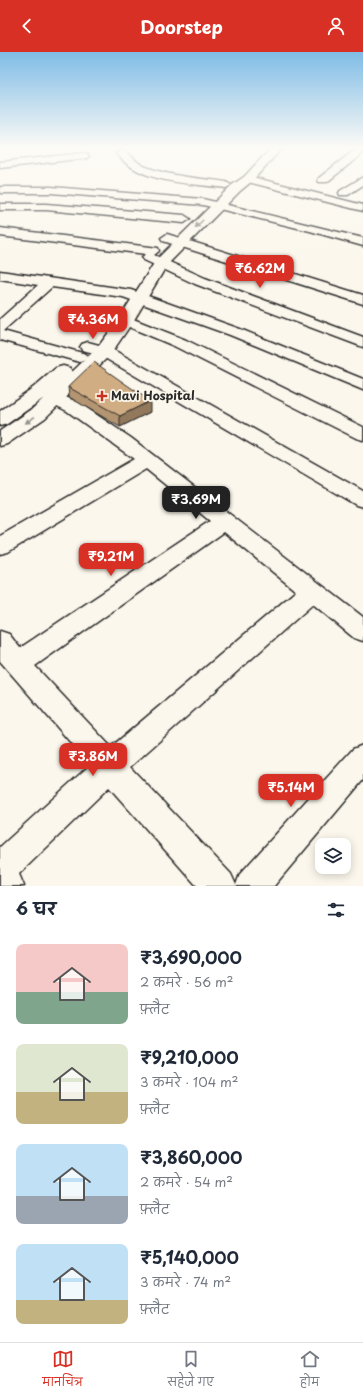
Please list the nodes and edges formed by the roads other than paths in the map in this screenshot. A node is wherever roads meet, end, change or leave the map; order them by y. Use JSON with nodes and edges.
{"nodes":[{"id":1,"x":223,"y":187,"type":"edge"},
{"id":2,"x":239,"y":187,"type":"edge"},
{"id":3,"x":279,"y":187,"type":"edge"},
{"id":4,"x":353,"y":187,"type":"edge"},
{"id":5,"x":0,"y":190,"type":"edge"},
{"id":6,"x":344,"y":193,"type":"dead end"},
{"id":7,"x":203,"y":202,"type":"junction"},
{"id":8,"x":219,"y":205,"type":"junction"},
{"id":9,"x":0,"y":207,"type":"edge"},
{"id":10,"x":363,"y":208,"type":"edge"},
{"id":11,"x":184,"y":219,"type":"junction"},
{"id":12,"x":0,"y":232,"type":"edge"},
{"id":13,"x":174,"y":240,"type":"junction"},
{"id":14,"x":363,"y":242,"type":"edge"},
{"id":15,"x":154,"y":257,"type":"junction"},
{"id":16,"x":0,"y":275,"type":"edge"},
{"id":17,"x":49,"y":282,"type":"junction"},
{"id":18,"x":132,"y":295,"type":"junction"},
{"id":19,"x":363,"y":300,"type":"edge"},
{"id":20,"x":119,"y":318,"type":"junction"},
{"id":21,"x":0,"y":327,"type":"edge"},
{"id":22,"x":0,"y":335,"type":"edge"},
{"id":23,"x":363,"y":342,"type":"edge"},
{"id":24,"x":90,"y":352,"type":"junction"},
{"id":25,"x":363,"y":385,"type":"edge"},
{"id":26,"x":48,"y":395,"type":"junction"},
{"id":27,"x":0,"y":420,"type":"edge"},
{"id":28,"x":363,"y":434,"type":"edge"},
{"id":29,"x":0,"y":440,"type":"edge"},
{"id":30,"x":147,"y":460,"type":"junction"},
{"id":31,"x":363,"y":500,"type":"edge"},
{"id":32,"x":225,"y":521,"type":"junction"},
{"id":33,"x":0,"y":546,"type":"edge"},
{"id":34,"x":312,"y":591,"type":"junction"},
{"id":35,"x":363,"y":630,"type":"edge"},
{"id":36,"x":0,"y":641,"type":"edge"},
{"id":37,"x":17,"y":664,"type":"junction"},
{"id":38,"x":363,"y":758,"type":"edge"},
{"id":39,"x":111,"y":765,"type":"junction"},
{"id":40,"x":0,"y":869,"type":"edge"},
{"id":41,"x":0,"y":874,"type":"edge"},
{"id":42,"x":7,"y":886,"type":"edge"},
{"id":43,"x":219,"y":886,"type":"edge"},
{"id":44,"x":252,"y":886,"type":"edge"}],
"edges":[{"from":1,"to":7,"type":"street"},
{"from":2,"to":8,"type":"street"},
{"from":3,"to":10,"type":"street"},
{"from":4,"to":6,"type":"street"},
{"from":5,"to":7,"type":"street"},
{"from":7,"to":8,"type":"street"},
{"from":7,"to":11,"type":"street"},
{"from":8,"to":13,"type":"street","one_way":true},
{"from":8,"to":14,"type":"street"},
{"from":9,"to":11,"type":"street"},
{"from":11,"to":13,"type":"street"},
{"from":12,"to":15,"type":"street"},
{"from":13,"to":15,"type":"street"},
{"from":13,"to":19,"type":"street"},
{"from":15,"to":18,"type":"street"},
{"from":15,"to":23,"type":"street"},
{"from":16,"to":17,"type":"street"},
{"from":17,"to":18,"type":"street"},
{"from":17,"to":21,"type":"street"},
{"from":18,"to":20,"type":"street"},
{"from":18,"to":25,"type":"street"},
{"from":20,"to":24,"type":"street"},
{"from":20,"to":28,"type":"street"},
{"from":22,"to":24,"type":"street"},
{"from":24,"to":26,"type":"street"},
{"from":24,"to":26,"type":"street"},
{"from":24,"to":31,"type":"street"},
{"from":26,"to":27,"type":"street"},
{"from":26,"to":29,"type":"street","one_way":true},
{"from":26,"to":30,"type":"street"},
{"from":30,"to":32,"type":"street"},
{"from":30,"to":33,"type":"street"},
{"from":32,"to":34,"type":"street"},
{"from":32,"to":37,"type":"street"},
{"from":34,"to":35,"type":"street"},
{"from":34,"to":39,"type":"street"},
{"from":36,"to":37,"type":"street"},
{"from":37,"to":39,"type":"street"},
{"from":38,"to":44,"type":"street"},
{"from":39,"to":40,"type":"street"},
{"from":39,"to":43,"type":"street"},
{"from":41,"to":42,"type":"street"}]}
